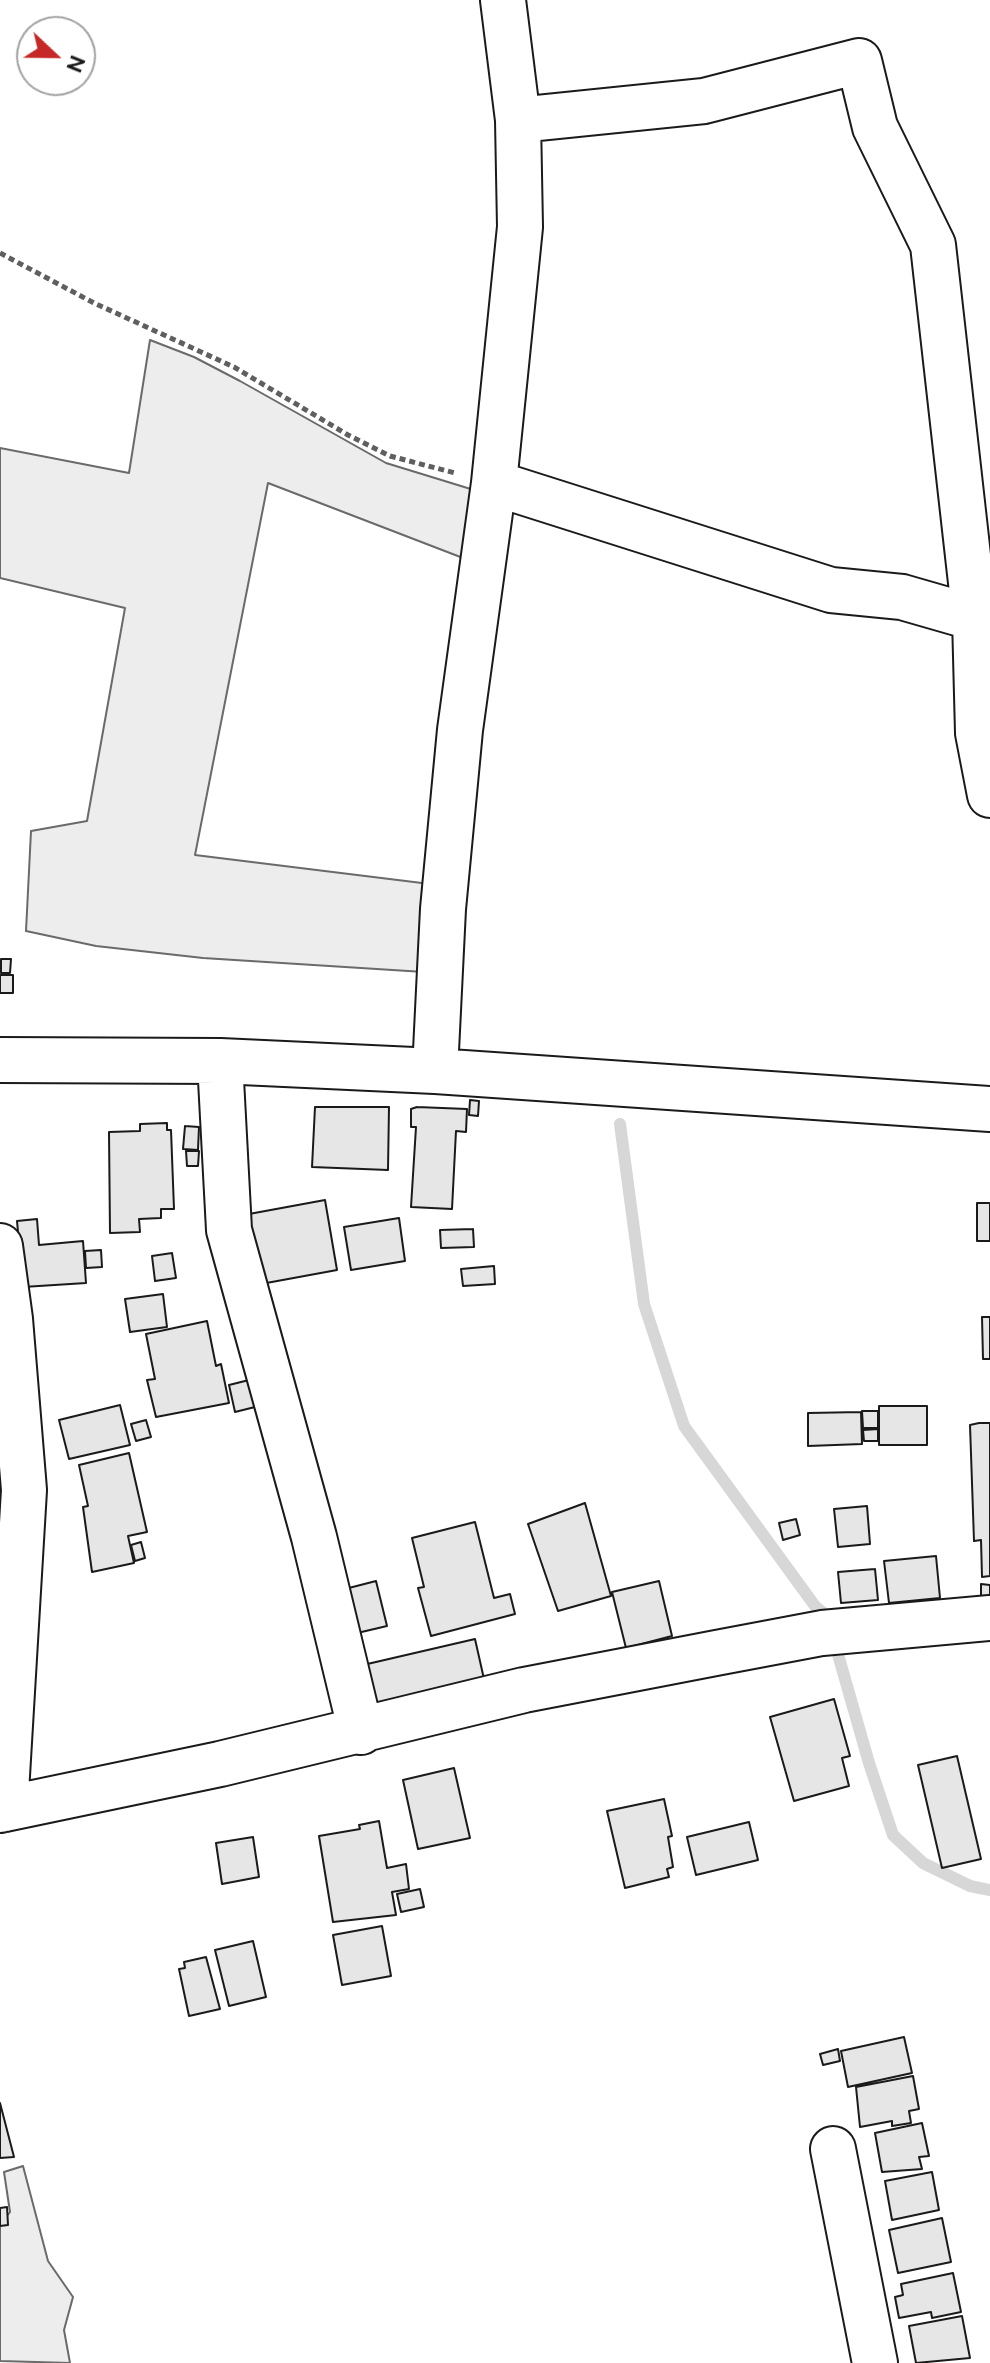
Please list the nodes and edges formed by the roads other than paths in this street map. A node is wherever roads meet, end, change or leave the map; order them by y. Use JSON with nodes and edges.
{"nodes":[{"id":1,"x":503,"y":0,"type":"edge"},
{"id":2,"x":518,"y":120,"type":"junction"},
{"id":3,"x":494,"y":483,"type":"junction"},
{"id":4,"x":982,"y":617,"type":"edge"},
{"id":5,"x":990,"y":795,"type":"edge"},
{"id":6,"x":0,"y":1060,"type":"edge"},
{"id":7,"x":220,"y":1061,"type":"junction"},
{"id":8,"x":435,"y":1071,"type":"junction"},
{"id":9,"x":990,"y":1109,"type":"edge"},
{"id":10,"x":0,"y":1246,"type":"edge"},
{"id":11,"x":990,"y":1618,"type":"edge"},
{"id":12,"x":361,"y":1732,"type":"junction"},
{"id":13,"x":3,"y":1809,"type":"edge"},
{"id":14,"x":833,"y":2149,"type":"dead end"},
{"id":15,"x":875,"y":2363,"type":"edge"}],
"edges":[{"from":1,"to":2,"type":"street"},
{"from":2,"to":3,"type":"street"},
{"from":2,"to":4,"type":"street"},
{"from":3,"to":4,"type":"street"},
{"from":3,"to":8,"type":"street"},
{"from":4,"to":5,"type":"street"},
{"from":6,"to":7,"type":"street"},
{"from":7,"to":8,"type":"street"},
{"from":7,"to":12,"type":"street"},
{"from":8,"to":9,"type":"street"},
{"from":10,"to":13,"type":"street"},
{"from":11,"to":12,"type":"street"},
{"from":12,"to":13,"type":"street"},
{"from":14,"to":15,"type":"street"}]}
